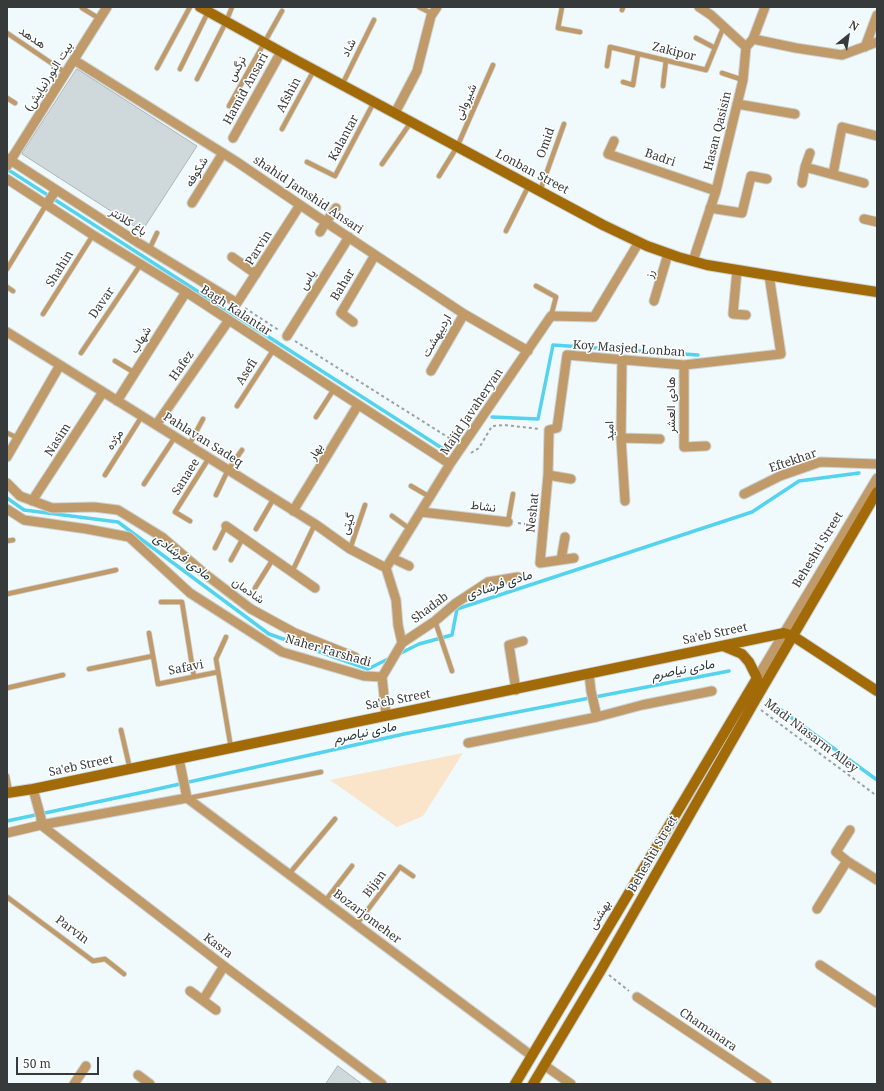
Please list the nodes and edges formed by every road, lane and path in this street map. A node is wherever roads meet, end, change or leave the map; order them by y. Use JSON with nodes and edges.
{"nodes":[{"id":1,"x":107,"y":7,"type":"edge"},
{"id":2,"x":190,"y":7,"type":"edge"},
{"id":3,"x":232,"y":7,"type":"edge"},
{"id":4,"x":419,"y":7,"type":"edge"},
{"id":5,"x":562,"y":7,"type":"edge"},
{"id":6,"x":699,"y":7,"type":"edge"},
{"id":7,"x":765,"y":7,"type":"edge"},
{"id":8,"x":82,"y":8,"type":"dead end"},
{"id":9,"x":204,"y":9,"type":"edge"},
{"id":10,"x":282,"y":10,"type":"dead end"},
{"id":11,"x":435,"y":11,"type":"edge"},
{"id":12,"x":877,"y":15,"type":"edge"},
{"id":13,"x":100,"y":19,"type":"junction"},
{"id":14,"x":374,"y":20,"type":"dead end"},
{"id":15,"x":226,"y":22,"type":"junction"},
{"id":16,"x":724,"y":26,"type":"junction"},
{"id":17,"x":580,"y":32,"type":"dead end"},
{"id":18,"x":7,"y":33,"type":"edge"},
{"id":19,"x":696,"y":38,"type":"dead end"},
{"id":20,"x":753,"y":39,"type":"junction"},
{"id":21,"x":263,"y":42,"type":"junction"},
{"id":22,"x":877,"y":42,"type":"edge"},
{"id":23,"x":865,"y":46,"type":"junction"},
{"id":24,"x":746,"y":47,"type":"junction"},
{"id":25,"x":715,"y":48,"type":"junction"},
{"id":26,"x":281,"y":52,"type":"junction"},
{"id":27,"x":638,"y":54,"type":"junction"},
{"id":28,"x":74,"y":60,"type":"junction"},
{"id":29,"x":666,"y":60,"type":"junction"},
{"id":30,"x":493,"y":65,"type":"dead end"},
{"id":31,"x":607,"y":66,"type":"dead end"},
{"id":32,"x":157,"y":68,"type":"dead end"},
{"id":33,"x":180,"y":69,"type":"dead end"},
{"id":34,"x":314,"y":70,"type":"junction"},
{"id":35,"x":66,"y":72,"type":"junction"},
{"id":36,"x":722,"y":73,"type":"dead end"},
{"id":37,"x":197,"y":79,"type":"dead end"},
{"id":38,"x":743,"y":80,"type":"junction"},
{"id":39,"x":623,"y":82,"type":"dead end"},
{"id":40,"x":342,"y":85,"type":"junction"},
{"id":41,"x":662,"y":86,"type":"dead end"},
{"id":42,"x":7,"y":98,"type":"edge"},
{"id":43,"x":374,"y":102,"type":"junction"},
{"id":44,"x":15,"y":103,"type":"dead end"},
{"id":45,"x":737,"y":104,"type":"junction"},
{"id":46,"x":229,"y":106,"type":"dead end"},
{"id":47,"x":395,"y":113,"type":"junction"},
{"id":48,"x":795,"y":114,"type":"dead end"},
{"id":49,"x":411,"y":122,"type":"junction"},
{"id":50,"x":564,"y":124,"type":"dead end"},
{"id":51,"x":282,"y":130,"type":"dead end"},
{"id":52,"x":877,"y":136,"type":"edge"},
{"id":53,"x":233,"y":138,"type":"dead end"},
{"id":54,"x":614,"y":141,"type":"dead end"},
{"id":55,"x":457,"y":147,"type":"junction"},
{"id":56,"x":223,"y":153,"type":"junction"},
{"id":57,"x":810,"y":153,"type":"dead end"},
{"id":58,"x":8,"y":161,"type":"edge"},
{"id":59,"x":307,"y":162,"type":"dead end"},
{"id":60,"x":382,"y":164,"type":"dead end"},
{"id":61,"x":805,"y":167,"type":"junction"},
{"id":62,"x":832,"y":174,"type":"junction"},
{"id":63,"x":439,"y":176,"type":"dead end"},
{"id":64,"x":7,"y":179,"type":"edge"},
{"id":65,"x":767,"y":179,"type":"dead end"},
{"id":66,"x":802,"y":183,"type":"dead end"},
{"id":67,"x":864,"y":183,"type":"dead end"},
{"id":68,"x":529,"y":185,"type":"junction"},
{"id":69,"x":56,"y":190,"type":"junction"},
{"id":70,"x":540,"y":191,"type":"junction"},
{"id":71,"x":716,"y":191,"type":"junction"},
{"id":72,"x":192,"y":203,"type":"dead end"},
{"id":73,"x":46,"y":205,"type":"junction"},
{"id":74,"x":300,"y":205,"type":"junction"},
{"id":75,"x":336,"y":208,"type":"dead end"},
{"id":76,"x":710,"y":208,"type":"junction"},
{"id":77,"x":864,"y":218,"type":"dead end"},
{"id":78,"x":326,"y":222,"type":"junction"},
{"id":79,"x":877,"y":222,"type":"edge"},
{"id":80,"x":506,"y":231,"type":"dead end"},
{"id":81,"x":320,"y":232,"type":"dead end"},
{"id":82,"x":157,"y":233,"type":"dead end"},
{"id":83,"x":93,"y":235,"type":"junction"},
{"id":84,"x":349,"y":237,"type":"junction"},
{"id":85,"x":638,"y":242,"type":"junction"},
{"id":86,"x":149,"y":250,"type":"junction"},
{"id":87,"x":668,"y":254,"type":"junction"},
{"id":88,"x":375,"y":255,"type":"junction"},
{"id":89,"x":232,"y":256,"type":"dead end"},
{"id":90,"x":693,"y":261,"type":"junction"},
{"id":91,"x":140,"y":264,"type":"junction"},
{"id":92,"x":7,"y":269,"type":"edge"},
{"id":93,"x":737,"y":270,"type":"junction"},
{"id":94,"x":256,"y":274,"type":"junction"},
{"id":95,"x":769,"y":275,"type":"junction"},
{"id":96,"x":536,"y":286,"type":"dead end"},
{"id":97,"x":7,"y":287,"type":"edge"},
{"id":98,"x":13,"y":291,"type":"dead end"},
{"id":99,"x":186,"y":292,"type":"junction"},
{"id":100,"x":877,"y":292,"type":"edge"},
{"id":101,"x":654,"y":301,"type":"dead end"},
{"id":102,"x":238,"y":303,"type":"junction"},
{"id":103,"x":43,"y":314,"type":"dead end"},
{"id":104,"x":464,"y":314,"type":"junction"},
{"id":105,"x":746,"y":315,"type":"dead end"},
{"id":106,"x":552,"y":316,"type":"junction"},
{"id":107,"x":229,"y":320,"type":"junction"},
{"id":108,"x":353,"y":322,"type":"dead end"},
{"id":109,"x":7,"y":332,"type":"edge"},
{"id":110,"x":287,"y":336,"type":"junction"},
{"id":111,"x":274,"y":350,"type":"junction"},
{"id":112,"x":528,"y":351,"type":"junction"},
{"id":113,"x":81,"y":353,"type":"dead end"},
{"id":114,"x":622,"y":360,"type":"junction"},
{"id":115,"x":115,"y":361,"type":"dead end"},
{"id":116,"x":60,"y":365,"type":"junction"},
{"id":117,"x":684,"y":365,"type":"junction"},
{"id":118,"x":431,"y":371,"type":"dead end"},
{"id":119,"x":135,"y":373,"type":"junction"},
{"id":120,"x":334,"y":389,"type":"junction"},
{"id":121,"x":103,"y":392,"type":"junction"},
{"id":122,"x":117,"y":401,"type":"junction"},
{"id":123,"x":358,"y":405,"type":"junction"},
{"id":124,"x":237,"y":406,"type":"dead end"},
{"id":125,"x":142,"y":416,"type":"junction"},
{"id":126,"x":316,"y":417,"type":"dead end"},
{"id":127,"x":203,"y":419,"type":"dead end"},
{"id":128,"x":156,"y":425,"type":"junction"},
{"id":129,"x":549,"y":430,"type":"junction"},
{"id":130,"x":7,"y":433,"type":"edge"},
{"id":131,"x":175,"y":437,"type":"junction"},
{"id":132,"x":18,"y":438,"type":"junction"},
{"id":133,"x":622,"y":438,"type":"junction"},
{"id":134,"x":660,"y":439,"type":"dead end"},
{"id":135,"x":189,"y":446,"type":"junction"},
{"id":136,"x":462,"y":446,"type":"junction"},
{"id":137,"x":706,"y":446,"type":"dead end"},
{"id":138,"x":242,"y":450,"type":"dead end"},
{"id":139,"x":467,"y":454,"type":"dead end"},
{"id":140,"x":7,"y":457,"type":"edge"},
{"id":141,"x":209,"y":458,"type":"junction"},
{"id":142,"x":450,"y":464,"type":"junction"},
{"id":143,"x":877,"y":464,"type":"edge"},
{"id":144,"x":228,"y":470,"type":"junction"},
{"id":145,"x":105,"y":474,"type":"dead end"},
{"id":146,"x":548,"y":475,"type":"junction"},
{"id":147,"x":877,"y":478,"type":"edge"},
{"id":148,"x":571,"y":479,"type":"dead end"},
{"id":149,"x":7,"y":483,"type":"edge"},
{"id":150,"x":144,"y":484,"type":"dead end"},
{"id":151,"x":411,"y":486,"type":"dead end"},
{"id":152,"x":877,"y":492,"type":"edge"},
{"id":153,"x":513,"y":494,"type":"dead end"},
{"id":154,"x":744,"y":494,"type":"dead end"},
{"id":155,"x":216,"y":495,"type":"dead end"},
{"id":156,"x":430,"y":496,"type":"junction"},
{"id":157,"x":274,"y":498,"type":"junction"},
{"id":158,"x":32,"y":500,"type":"junction"},
{"id":159,"x":625,"y":501,"type":"dead end"},
{"id":160,"x":365,"y":505,"type":"dead end"},
{"id":161,"x":7,"y":508,"type":"edge"},
{"id":162,"x":294,"y":511,"type":"junction"},
{"id":163,"x":421,"y":512,"type":"junction"},
{"id":164,"x":392,"y":516,"type":"dead end"},
{"id":165,"x":190,"y":520,"type":"dead end"},
{"id":166,"x":508,"y":522,"type":"junction"},
{"id":167,"x":315,"y":524,"type":"junction"},
{"id":168,"x":226,"y":526,"type":"joint"},
{"id":169,"x":543,"y":526,"type":"junction"},
{"id":170,"x":256,"y":529,"type":"dead end"},
{"id":171,"x":410,"y":529,"type":"junction"},
{"id":172,"x":565,"y":537,"type":"dead end"},
{"id":173,"x":243,"y":538,"type":"junction"},
{"id":174,"x":13,"y":540,"type":"dead end"},
{"id":175,"x":7,"y":541,"type":"edge"},
{"id":176,"x":214,"y":548,"type":"dead end"},
{"id":177,"x":350,"y":549,"type":"junction"},
{"id":178,"x":392,"y":558,"type":"junction"},
{"id":179,"x":574,"y":558,"type":"dead end"},
{"id":180,"x":273,"y":559,"type":"junction"},
{"id":181,"x":231,"y":560,"type":"dead end"},
{"id":182,"x":561,"y":560,"type":"junction"},
{"id":183,"x":409,"y":566,"type":"dead end"},
{"id":184,"x":386,"y":568,"type":"junction"},
{"id":185,"x":116,"y":570,"type":"dead end"},
{"id":186,"x":292,"y":572,"type":"junction"},
{"id":187,"x":518,"y":577,"type":"dead end"},
{"id":188,"x":255,"y":588,"type":"dead end"},
{"id":189,"x":315,"y":588,"type":"dead end"},
{"id":190,"x":7,"y":594,"type":"edge"},
{"id":191,"x":161,"y":602,"type":"dead end"},
{"id":192,"x":435,"y":622,"type":"junction"},
{"id":193,"x":789,"y":631,"type":"junction"},
{"id":194,"x":149,"y":632,"type":"dead end"},
{"id":195,"x":226,"y":637,"type":"dead end"},
{"id":196,"x":523,"y":641,"type":"dead end"},
{"id":197,"x":402,"y":642,"type":"junction"},
{"id":198,"x":723,"y":646,"type":"junction"},
{"id":199,"x":153,"y":656,"type":"junction"},
{"id":200,"x":355,"y":657,"type":"dead end"},
{"id":201,"x":89,"y":669,"type":"dead end"},
{"id":202,"x":452,"y":671,"type":"dead end"},
{"id":203,"x":218,"y":672,"type":"junction"},
{"id":204,"x":589,"y":674,"type":"junction"},
{"id":205,"x":63,"y":675,"type":"dead end"},
{"id":206,"x":194,"y":677,"type":"junction"},
{"id":207,"x":382,"y":677,"type":"junction"},
{"id":208,"x":757,"y":678,"type":"junction"},
{"id":209,"x":7,"y":688,"type":"edge"},
{"id":210,"x":516,"y":690,"type":"junction"},
{"id":211,"x":712,"y":691,"type":"dead end"},
{"id":212,"x":877,"y":691,"type":"edge"},
{"id":213,"x":753,"y":704,"type":"junction"},
{"id":214,"x":596,"y":714,"type":"junction"},
{"id":215,"x":386,"y":715,"type":"junction"},
{"id":216,"x":121,"y":730,"type":"dead end"},
{"id":217,"x":468,"y":743,"type":"dead end"},
{"id":218,"x":231,"y":748,"type":"junction"},
{"id":219,"x":179,"y":759,"type":"junction"},
{"id":220,"x":130,"y":769,"type":"junction"},
{"id":221,"x":321,"y":772,"type":"dead end"},
{"id":222,"x":7,"y":776,"type":"edge"},
{"id":223,"x":33,"y":789,"type":"junction"},
{"id":224,"x":9,"y":793,"type":"edge"},
{"id":225,"x":877,"y":796,"type":"edge"},
{"id":226,"x":187,"y":798,"type":"junction"},
{"id":227,"x":40,"y":818,"type":"junction"},
{"id":228,"x":335,"y":819,"type":"dead end"},
{"id":229,"x":850,"y":830,"type":"dead end"},
{"id":230,"x":7,"y":833,"type":"edge"},
{"id":231,"x":847,"y":861,"type":"junction"},
{"id":232,"x":352,"y":866,"type":"dead end"},
{"id":233,"x":289,"y":874,"type":"junction"},
{"id":234,"x":413,"y":876,"type":"dead end"},
{"id":235,"x":877,"y":880,"type":"edge"},
{"id":236,"x":7,"y":897,"type":"edge"},
{"id":237,"x":325,"y":901,"type":"junction"},
{"id":238,"x":817,"y":909,"type":"dead end"},
{"id":239,"x":357,"y":924,"type":"junction"},
{"id":240,"x":820,"y":965,"type":"dead end"},
{"id":241,"x":224,"y":966,"type":"junction"},
{"id":242,"x":601,"y":970,"type":"junction"},
{"id":243,"x":124,"y":974,"type":"dead end"},
{"id":244,"x":190,"y":991,"type":"dead end"},
{"id":245,"x":637,"y":997,"type":"joint"},
{"id":246,"x":202,"y":1000,"type":"junction"},
{"id":247,"x":877,"y":1003,"type":"edge"},
{"id":248,"x":560,"y":1008,"type":"junction"},
{"id":249,"x":216,"y":1010,"type":"dead end"},
{"id":250,"x":573,"y":1017,"type":"junction"},
{"id":251,"x":532,"y":1056,"type":"junction"},
{"id":252,"x":544,"y":1065,"type":"junction"},
{"id":253,"x":86,"y":1066,"type":"dead end"},
{"id":254,"x":138,"y":1075,"type":"dead end"},
{"id":255,"x":74,"y":1084,"type":"edge"},
{"id":256,"x":150,"y":1084,"type":"edge"},
{"id":257,"x":382,"y":1084,"type":"edge"},
{"id":258,"x":515,"y":1084,"type":"edge"},
{"id":259,"x":533,"y":1084,"type":"edge"},
{"id":260,"x":571,"y":1084,"type":"edge"},
{"id":261,"x":767,"y":1084,"type":"edge"}],
"edges":[{"from":1,"to":13,"type":"street","name":"بیت النور(نیایش)"},
{"from":2,"to":32,"type":"lane"},
{"from":3,"to":15,"type":"lane"},
{"from":4,"to":11,"type":"lane"},
{"from":5,"to":17,"type":"lane"},
{"from":6,"to":16,"type":"street"},
{"from":7,"to":20,"type":"street"},
{"from":8,"to":13,"type":"lane"},
{"from":9,"to":15,"type":"main road","name":"Lonban Street"},
{"from":9,"to":33,"type":"lane"},
{"from":10,"to":21,"type":"lane","name":"نرگس"},
{"from":11,"to":47,"type":"street"},
{"from":12,"to":23,"type":"street"},
{"from":13,"to":28,"type":"street","name":"بیت النور(نیایش)"},
{"from":14,"to":40,"type":"lane","name":"شاد"},
{"from":15,"to":21,"type":"main road","name":"Lonban Street"},
{"from":15,"to":37,"type":"lane"},
{"from":16,"to":24,"type":"street"},
{"from":16,"to":25,"type":"lane","name":"Zakipor"},
{"from":18,"to":35,"type":"lane","name":"هدهد"},
{"from":19,"to":25,"type":"lane"},
{"from":20,"to":23,"type":"street"},
{"from":20,"to":24,"type":"street"},
{"from":21,"to":26,"type":"main road","name":"Lonban Street"},
{"from":21,"to":46,"type":"lane","name":"نرگس"},
{"from":22,"to":23,"type":"street"},
{"from":24,"to":38,"type":"street","name":"Hasan Qasisin"},
{"from":25,"to":29,"type":"lane","name":"Zakipor"},
{"from":26,"to":34,"type":"main road","name":"Lonban Street"},
{"from":26,"to":53,"type":"street","name":"Hamid Ansari"},
{"from":27,"to":29,"type":"lane","name":"Zakipor"},
{"from":27,"to":31,"type":"lane","name":"Zakipor"},
{"from":27,"to":39,"type":"lane"},
{"from":28,"to":35,"type":"street","name":"بیت النور(نیایش)"},
{"from":28,"to":56,"type":"street","name":"shahid Jamshid Ansari"},
{"from":29,"to":41,"type":"lane"},
{"from":30,"to":55,"type":"lane","name":"شیروانی"},
{"from":34,"to":40,"type":"main road","name":"Lonban Street"},
{"from":34,"to":51,"type":"lane","name":"Afshin"},
{"from":35,"to":58,"type":"street","name":"بیت النور(نیایش)"},
{"from":36,"to":38,"type":"lane"},
{"from":38,"to":45,"type":"street","name":"Hasan Qasisin"},
{"from":40,"to":43,"type":"main road","name":"Lonban Street"},
{"from":42,"to":44,"type":"lane"},
{"from":43,"to":47,"type":"main road","name":"Lonban Street"},
{"from":43,"to":59,"type":"lane","name":"Kalantar"},
{"from":45,"to":48,"type":"street"},
{"from":45,"to":71,"type":"street","name":"Hasan Qasisin"},
{"from":47,"to":49,"type":"main road","name":"Lonban Street"},
{"from":49,"to":55,"type":"main road","name":"Lonban Street"},
{"from":49,"to":60,"type":"lane"},
{"from":50,"to":70,"type":"lane","name":"Omid"},
{"from":52,"to":62,"type":"street"},
{"from":54,"to":71,"type":"street","name":"Badri"},
{"from":55,"to":63,"type":"lane","name":"شیروانی"},
{"from":55,"to":68,"type":"main road","name":"Lonban Street"},
{"from":56,"to":72,"type":"street","name":"شکوفه"},
{"from":56,"to":74,"type":"street","name":"shahid Jamshid Ansari"},
{"from":57,"to":61,"type":"street"},
{"from":58,"to":69,"type":"street","name":"باغ کلانتر"},
{"from":61,"to":62,"type":"street"},
{"from":61,"to":66,"type":"street"},
{"from":62,"to":67,"type":"street"},
{"from":64,"to":73,"type":"street","name":"Bagh Kalantar"},
{"from":65,"to":76,"type":"street"},
{"from":68,"to":70,"type":"main road","name":"Lonban Street"},
{"from":68,"to":80,"type":"lane"},
{"from":69,"to":73,"type":"street"},
{"from":69,"to":86,"type":"street","name":"باغ کلانتر"},
{"from":70,"to":85,"type":"main road","name":"Lonban Street"},
{"from":71,"to":76,"type":"street","name":"Hasan Qasisin"},
{"from":73,"to":83,"type":"street","name":"Bagh Kalantar"},
{"from":73,"to":92,"type":"lane"},
{"from":74,"to":78,"type":"street","name":"shahid Jamshid Ansari"},
{"from":74,"to":94,"type":"street","name":"Parvin"},
{"from":75,"to":78,"type":"street"},
{"from":76,"to":90,"type":"street","name":"Hasan Qasisin"},
{"from":77,"to":79,"type":"street"},
{"from":78,"to":81,"type":"street"},
{"from":78,"to":84,"type":"street","name":"shahid Jamshid Ansari"},
{"from":82,"to":86,"type":"lane"},
{"from":83,"to":91,"type":"street","name":"Bagh Kalantar"},
{"from":83,"to":103,"type":"lane","name":"Shahin"},
{"from":84,"to":88,"type":"street","name":"shahid Jamshid Ansari"},
{"from":84,"to":110,"type":"street","name":"یاس"},
{"from":85,"to":87,"type":"main road","name":"Lonban Street"},
{"from":85,"to":106,"type":"street"},
{"from":86,"to":102,"type":"street","name":"باغ کلانتر"},
{"from":87,"to":90,"type":"main road","name":"Lonban Street"},
{"from":87,"to":101,"type":"street","name":"رز"},
{"from":88,"to":104,"type":"street","name":"shahid Jamshid Ansari"},
{"from":88,"to":108,"type":"street","name":"Bahar"},
{"from":89,"to":94,"type":"street"},
{"from":90,"to":93,"type":"main road","name":"Lonban Street"},
{"from":91,"to":99,"type":"street","name":"Bagh Kalantar"},
{"from":91,"to":113,"type":"lane","name":"Davar"},
{"from":93,"to":95,"type":"main road","name":"Lonban Street"},
{"from":93,"to":105,"type":"street"},
{"from":94,"to":102,"type":"street","name":"Parvin"},
{"from":95,"to":100,"type":"main road","name":"Lonban Street"},
{"from":95,"to":117,"type":"street","name":"Koy Masjed Lonban"},
{"from":96,"to":106,"type":"lane"},
{"from":97,"to":98,"type":"lane"},
{"from":99,"to":107,"type":"street","name":"Bagh Kalantar"},
{"from":99,"to":119,"type":"street","name":"شهاب"},
{"from":102,"to":110,"type":"path"},
{"from":104,"to":112,"type":"street","name":"shahid Jamshid Ansari"},
{"from":104,"to":118,"type":"street","name":"اردیبهشت"},
{"from":106,"to":112,"type":"street","name":"Majid Javaheryan"},
{"from":107,"to":111,"type":"street","name":"Bagh Kalantar"},
{"from":107,"to":128,"type":"street","name":"Hafez"},
{"from":109,"to":116,"type":"street","name":"Pahlavan Sadeq"},
{"from":110,"to":136,"type":"path"},
{"from":111,"to":120,"type":"street","name":"Bagh Kalantar"},
{"from":111,"to":124,"type":"lane","name":"Asefi"},
{"from":112,"to":136,"type":"street","name":"Majid Javaheryan"},
{"from":114,"to":117,"type":"street","name":"Koy Masjed Lonban"},
{"from":114,"to":129,"type":"street","name":"Koy Masjed Lonban"},
{"from":114,"to":133,"type":"street","name":"امید"},
{"from":115,"to":119,"type":"lane"},
{"from":116,"to":121,"type":"street","name":"Pahlavan Sadeq"},
{"from":116,"to":132,"type":"street"},
{"from":117,"to":137,"type":"street","name":"هادی العشر"},
{"from":119,"to":122,"type":"street","name":"شهاب"},
{"from":120,"to":123,"type":"street","name":"Bagh Kalantar"},
{"from":120,"to":126,"type":"lane"},
{"from":121,"to":122,"type":"street","name":"Pahlavan Sadeq"},
{"from":121,"to":158,"type":"street","name":"Nasim"},
{"from":122,"to":125,"type":"street","name":"Pahlavan Sadeq"},
{"from":123,"to":142,"type":"street","name":"Bagh Kalantar"},
{"from":123,"to":162,"type":"street","name":"بهار"},
{"from":125,"to":128,"type":"street","name":"Pahlavan Sadeq"},
{"from":125,"to":145,"type":"lane","name":"مژده"},
{"from":127,"to":135,"type":"lane"},
{"from":128,"to":131,"type":"street","name":"Pahlavan Sadeq"},
{"from":129,"to":139,"type":"path"},
{"from":129,"to":146,"type":"street","name":"Neshat"},
{"from":130,"to":132,"type":"lane"},
{"from":131,"to":135,"type":"street","name":"Pahlavan Sadeq"},
{"from":131,"to":150,"type":"lane"},
{"from":132,"to":140,"type":"street"},
{"from":133,"to":134,"type":"street"},
{"from":133,"to":159,"type":"street","name":"امید"},
{"from":135,"to":141,"type":"street","name":"Pahlavan Sadeq"},
{"from":136,"to":142,"type":"street","name":"Majid Javaheryan"},
{"from":138,"to":144,"type":"lane"},
{"from":141,"to":144,"type":"street","name":"Pahlavan Sadeq"},
{"from":141,"to":165,"type":"lane","name":"Sanaee"},
{"from":142,"to":156,"type":"street","name":"Majid Javaheryan"},
{"from":143,"to":154,"type":"street","name":"Eftekhar"},
{"from":144,"to":155,"type":"lane"},
{"from":144,"to":157,"type":"street","name":"Pahlavan Sadeq"},
{"from":146,"to":148,"type":"street"},
{"from":146,"to":169,"type":"street","name":"Neshat"},
{"from":147,"to":193,"type":"street","name":"Beheshti Street"},
{"from":149,"to":158,"type":"street","name":"شادمان"},
{"from":151,"to":156,"type":"lane"},
{"from":152,"to":193,"type":"main road","name":"Beheshti Street"},
{"from":153,"to":166,"type":"lane"},
{"from":156,"to":163,"type":"street","name":"Majid Javaheryan"},
{"from":157,"to":162,"type":"street","name":"Pahlavan Sadeq"},
{"from":157,"to":170,"type":"lane"},
{"from":158,"to":200,"type":"street","name":"شادمان"},
{"from":160,"to":177,"type":"lane","name":"گیتی"},
{"from":161,"to":207,"type":"street","name":"Naher Farshadi"},
{"from":162,"to":167,"type":"street","name":"Pahlavan Sadeq"},
{"from":163,"to":166,"type":"street","name":"نشاط"},
{"from":163,"to":171,"type":"street","name":"Majid Javaheryan"},
{"from":164,"to":171,"type":"lane"},
{"from":166,"to":169,"type":"path","name":"نشاط"},
{"from":167,"to":177,"type":"street","name":"Pahlavan Sadeq"},
{"from":167,"to":186,"type":"lane"},
{"from":168,"to":173,"type":"street"},
{"from":168,"to":176,"type":"lane"},
{"from":169,"to":182,"type":"street","name":"Neshat"},
{"from":171,"to":178,"type":"street","name":"Majid Javaheryan"},
{"from":172,"to":182,"type":"street"},
{"from":173,"to":180,"type":"street"},
{"from":173,"to":181,"type":"lane"},
{"from":174,"to":175,"type":"lane"},
{"from":177,"to":184,"type":"street","name":"Pahlavan Sadeq"},
{"from":178,"to":183,"type":"street"},
{"from":178,"to":184,"type":"street","name":"Majid Javaheryan"},
{"from":179,"to":182,"type":"street","name":"Neshat"},
{"from":180,"to":186,"type":"street"},
{"from":180,"to":188,"type":"lane"},
{"from":184,"to":197,"type":"street"},
{"from":185,"to":190,"type":"lane"},
{"from":186,"to":189,"type":"street"},
{"from":187,"to":192,"type":"street","name":"Shadab"},
{"from":191,"to":206,"type":"lane"},
{"from":192,"to":197,"type":"street","name":"Shadab"},
{"from":192,"to":202,"type":"lane"},
{"from":193,"to":198,"type":"main road","name":"Sa'eb Street"},
{"from":193,"to":208,"type":"street"},
{"from":193,"to":212,"type":"main road"},
{"from":193,"to":213,"type":"main road","name":"Beheshti Street"},
{"from":194,"to":199,"type":"lane","name":"Safavi"},
{"from":195,"to":203,"type":"lane"},
{"from":196,"to":210,"type":"street"},
{"from":197,"to":207,"type":"street","name":"Naher Farshadi"},
{"from":198,"to":204,"type":"main road","name":"Sa'eb Street"},
{"from":198,"to":208,"type":"main road"},
{"from":199,"to":201,"type":"lane"},
{"from":199,"to":206,"type":"lane","name":"Safavi"},
{"from":203,"to":206,"type":"lane","name":"Safavi"},
{"from":203,"to":218,"type":"lane","name":"Safavi"},
{"from":204,"to":210,"type":"main road","name":"Sa'eb Street"},
{"from":204,"to":214,"type":"street"},
{"from":205,"to":209,"type":"lane"},
{"from":207,"to":215,"type":"street"},
{"from":208,"to":248,"type":"main road","name":"بهشتی"},
{"from":210,"to":215,"type":"main road","name":"Sa'eb Street"},
{"from":211,"to":214,"type":"street"},
{"from":213,"to":225,"type":"path","name":"Madi Niasarm Alley"},
{"from":213,"to":242,"type":"main road","name":"Beheshti Street"},
{"from":214,"to":217,"type":"street"},
{"from":215,"to":218,"type":"main road","name":"Sa'eb Street"},
{"from":216,"to":220,"type":"lane"},
{"from":218,"to":219,"type":"main road","name":"Sa'eb Street"},
{"from":219,"to":220,"type":"main road","name":"Sa'eb Street"},
{"from":219,"to":226,"type":"street"},
{"from":220,"to":223,"type":"main road","name":"Sa'eb Street"},
{"from":221,"to":226,"type":"lane"},
{"from":222,"to":224,"type":"lane"},
{"from":223,"to":224,"type":"main road","name":"Sa'eb Street"},
{"from":223,"to":227,"type":"street"},
{"from":226,"to":227,"type":"street"},
{"from":226,"to":233,"type":"street","name":"Bozarjomeher"},
{"from":227,"to":230,"type":"street"},
{"from":227,"to":241,"type":"street","name":"Kasra"},
{"from":228,"to":233,"type":"lane"},
{"from":229,"to":231,"type":"street"},
{"from":231,"to":235,"type":"street"},
{"from":231,"to":238,"type":"street"},
{"from":232,"to":237,"type":"lane"},
{"from":233,"to":237,"type":"street","name":"Bozarjomeher"},
{"from":234,"to":239,"type":"lane","name":"Bijan"},
{"from":236,"to":243,"type":"lane","name":"Parvin"},
{"from":237,"to":239,"type":"street","name":"Bozarjomeher"},
{"from":239,"to":251,"type":"street","name":"Bozarjomeher"},
{"from":240,"to":247,"type":"street"},
{"from":241,"to":246,"type":"street"},
{"from":241,"to":257,"type":"street","name":"Kasra"},
{"from":242,"to":245,"type":"path"},
{"from":242,"to":250,"type":"main road","name":"Beheshti Street"},
{"from":244,"to":246,"type":"street"},
{"from":245,"to":261,"type":"street","name":"Chamanara"},
{"from":246,"to":249,"type":"street"},
{"from":248,"to":250,"type":"main road"},
{"from":248,"to":251,"type":"main road","name":"بهشتی"},
{"from":250,"to":252,"type":"main road","name":"Beheshti Street"},
{"from":251,"to":258,"type":"main road","name":"بهشتی"},
{"from":252,"to":259,"type":"main road","name":"Beheshti Street"},
{"from":252,"to":260,"type":"street"},
{"from":253,"to":255,"type":"street"},
{"from":254,"to":256,"type":"street"}]}
